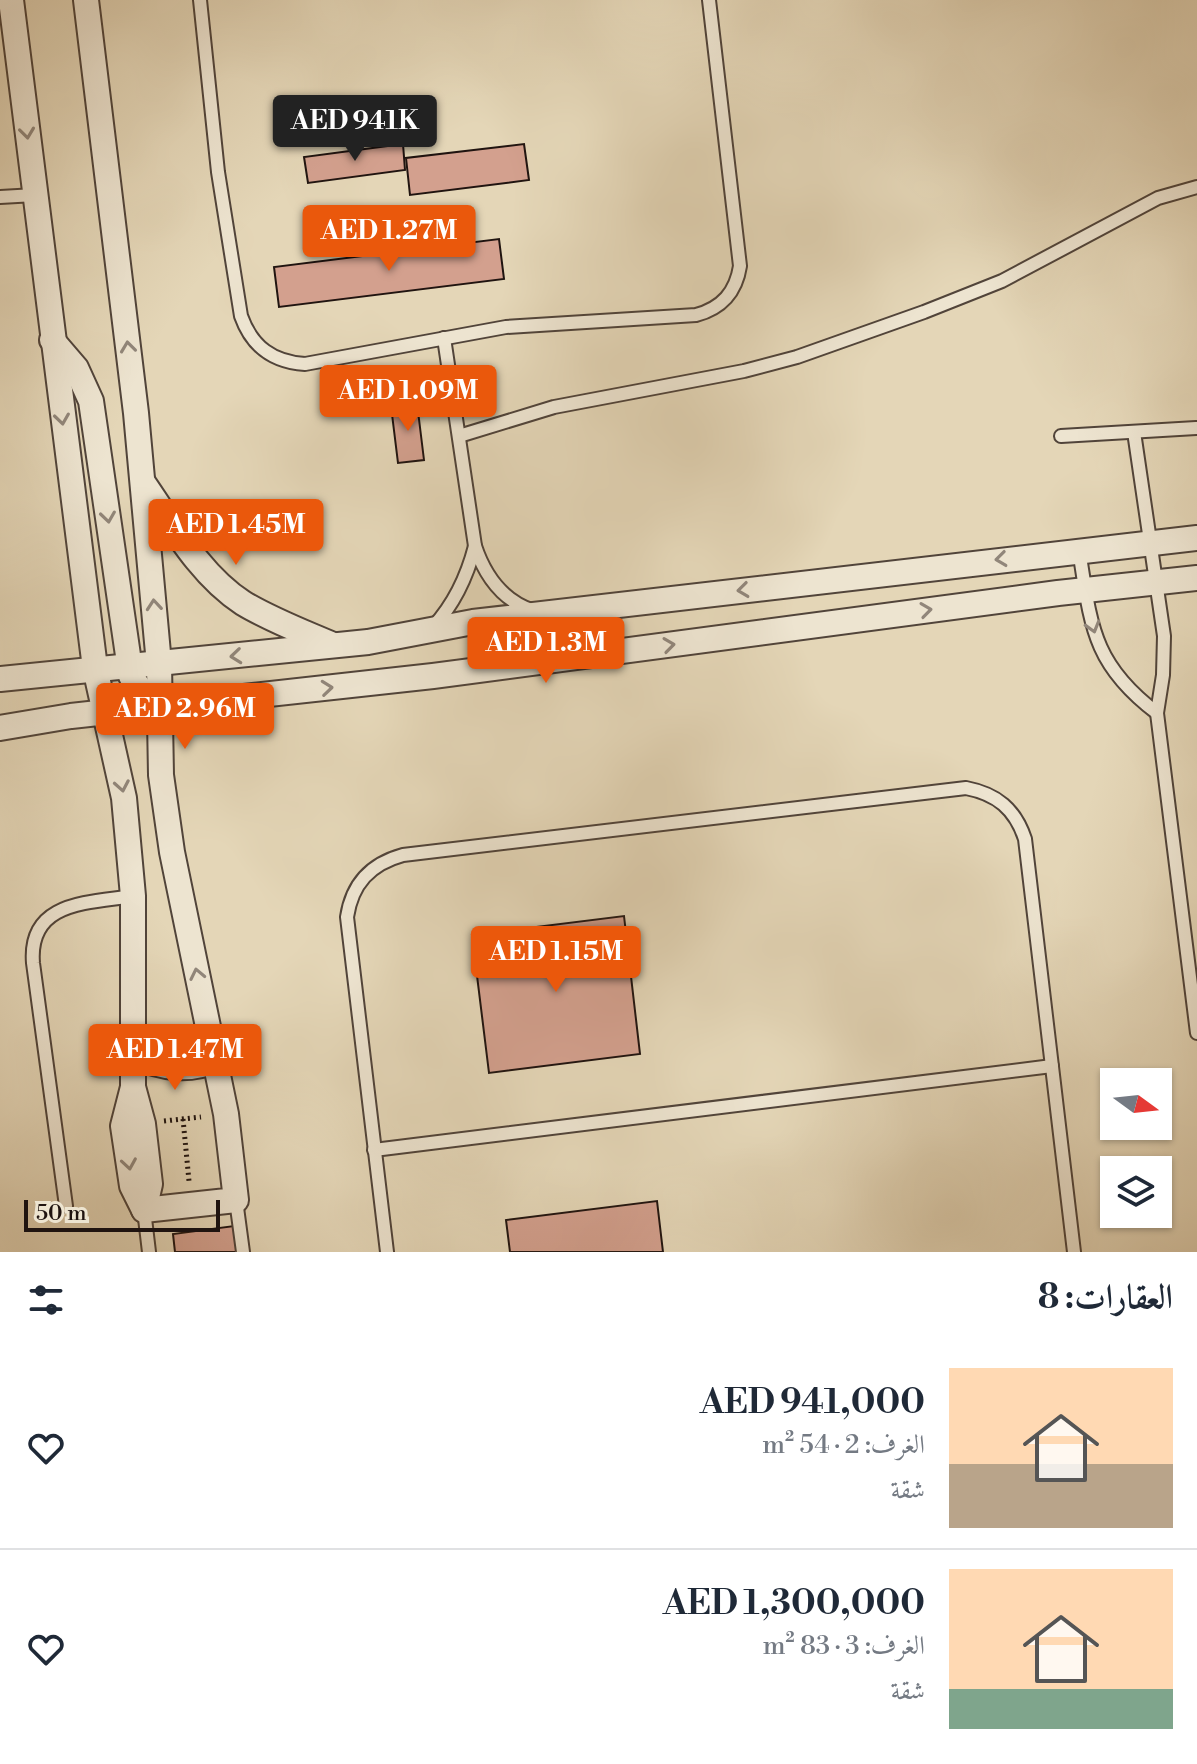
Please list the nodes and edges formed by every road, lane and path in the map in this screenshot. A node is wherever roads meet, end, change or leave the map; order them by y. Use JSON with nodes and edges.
{"nodes":[{"id":1,"x":11,"y":0,"type":"edge"},
{"id":2,"x":86,"y":0,"type":"edge"},
{"id":3,"x":200,"y":0,"type":"edge"},
{"id":4,"x":709,"y":0,"type":"edge"},
{"id":5,"x":1197,"y":187,"type":"edge"},
{"id":6,"x":35,"y":195,"type":"junction"},
{"id":7,"x":0,"y":197,"type":"edge"},
{"id":8,"x":444,"y":338,"type":"junction"},
{"id":9,"x":52,"y":340,"type":"junction"},
{"id":10,"x":1196,"y":428,"type":"edge"},
{"id":11,"x":1134,"y":432,"type":"junction"},
{"id":12,"x":459,"y":436,"type":"junction"},
{"id":13,"x":1061,"y":436,"type":"dead end"},
{"id":14,"x":142,"y":482,"type":"junction"},
{"id":15,"x":1197,"y":538,"type":"edge"},
{"id":16,"x":1150,"y":543,"type":"junction"},
{"id":17,"x":475,"y":546,"type":"junction"},
{"id":18,"x":1079,"y":550,"type":"junction"},
{"id":19,"x":1197,"y":578,"type":"edge"},
{"id":20,"x":1156,"y":583,"type":"junction"},
{"id":21,"x":1085,"y":589,"type":"junction"},
{"id":22,"x":541,"y":614,"type":"junction"},
{"id":23,"x":431,"y":629,"type":"junction"},
{"id":24,"x":336,"y":646,"type":"junction"},
{"id":25,"x":159,"y":664,"type":"junction"},
{"id":26,"x":128,"y":666,"type":"junction"},
{"id":27,"x":95,"y":668,"type":"junction"},
{"id":28,"x":0,"y":679,"type":"edge"},
{"id":29,"x":161,"y":706,"type":"junction"},
{"id":30,"x":103,"y":712,"type":"junction"},
{"id":31,"x":1157,"y":713,"type":"junction"},
{"id":32,"x":0,"y":728,"type":"edge"},
{"id":33,"x":133,"y":896,"type":"junction"},
{"id":34,"x":1197,"y":1033,"type":"edge"},
{"id":35,"x":133,"y":1056,"type":"junction"},
{"id":36,"x":216,"y":1060,"type":"junction"},
{"id":37,"x":1052,"y":1066,"type":"junction"},
{"id":38,"x":133,"y":1087,"type":"junction"},
{"id":39,"x":226,"y":1114,"type":"junction"},
{"id":40,"x":183,"y":1119,"type":"junction"},
{"id":41,"x":143,"y":1124,"type":"junction"},
{"id":42,"x":374,"y":1150,"type":"junction"},
{"id":43,"x":236,"y":1200,"type":"junction"},
{"id":44,"x":192,"y":1205,"type":"junction"},
{"id":45,"x":66,"y":1206,"type":"dead end"},
{"id":46,"x":144,"y":1210,"type":"junction"},
{"id":47,"x":149,"y":1252,"type":"edge"},
{"id":48,"x":243,"y":1252,"type":"edge"},
{"id":49,"x":387,"y":1252,"type":"edge"},
{"id":50,"x":1074,"y":1252,"type":"edge"}],
"edges":[{"from":1,"to":6,"type":"street","one_way":true},
{"from":14,"to":2,"type":"street","one_way":true},
{"from":3,"to":8,"type":"lane"},
{"from":4,"to":8,"type":"lane"},
{"from":5,"to":12,"type":"lane"},
{"from":6,"to":7,"type":"lane"},
{"from":6,"to":9,"type":"street"},
{"from":8,"to":12,"type":"lane"},
{"from":9,"to":26,"type":"street","one_way":true},
{"from":9,"to":27,"type":"street","one_way":true},
{"from":10,"to":11,"type":"lane"},
{"from":11,"to":13,"type":"lane"},
{"from":11,"to":16,"type":"lane"},
{"from":12,"to":17,"type":"lane"},
{"from":14,"to":24,"type":"street"},
{"from":25,"to":14,"type":"street","one_way":true},
{"from":15,"to":16,"type":"street"},
{"from":16,"to":18,"type":"street"},
{"from":16,"to":20,"type":"lane"},
{"from":17,"to":22,"type":"lane"},
{"from":17,"to":23,"type":"lane"},
{"from":18,"to":21,"type":"lane"},
{"from":18,"to":22,"type":"street","one_way":true},
{"from":19,"to":20,"type":"street"},
{"from":20,"to":21,"type":"street"},
{"from":20,"to":31,"type":"lane"},
{"from":29,"to":21,"type":"street","one_way":true},
{"from":21,"to":31,"type":"lane","one_way":true},
{"from":22,"to":23,"type":"street"},
{"from":23,"to":24,"type":"street"},
{"from":24,"to":25,"type":"street","one_way":true},
{"from":25,"to":26,"type":"street"},
{"from":25,"to":29,"type":"street"},
{"from":26,"to":27,"type":"street"},
{"from":26,"to":29,"type":"street"},
{"from":27,"to":28,"type":"street"},
{"from":27,"to":30,"type":"street"},
{"from":29,"to":30,"type":"street"},
{"from":36,"to":29,"type":"street","one_way":true},
{"from":30,"to":32,"type":"street"},
{"from":30,"to":33,"type":"street","one_way":true},
{"from":31,"to":34,"type":"lane"},
{"from":33,"to":35,"type":"street"},
{"from":33,"to":45,"type":"lane"},
{"from":35,"to":36,"type":"street"},
{"from":35,"to":38,"type":"street"},
{"from":36,"to":39,"type":"street"},
{"from":37,"to":42,"type":"lane"},
{"from":37,"to":42,"type":"lane"},
{"from":37,"to":50,"type":"lane"},
{"from":38,"to":41,"type":"street"},
{"from":38,"to":46,"type":"street","one_way":true},
{"from":39,"to":40,"type":"path"},
{"from":39,"to":43,"type":"street"},
{"from":40,"to":41,"type":"path"},
{"from":40,"to":44,"type":"path"},
{"from":41,"to":46,"type":"street"},
{"from":42,"to":49,"type":"lane"},
{"from":43,"to":44,"type":"street"},
{"from":43,"to":48,"type":"lane"},
{"from":44,"to":46,"type":"street"},
{"from":46,"to":47,"type":"lane"}]}
